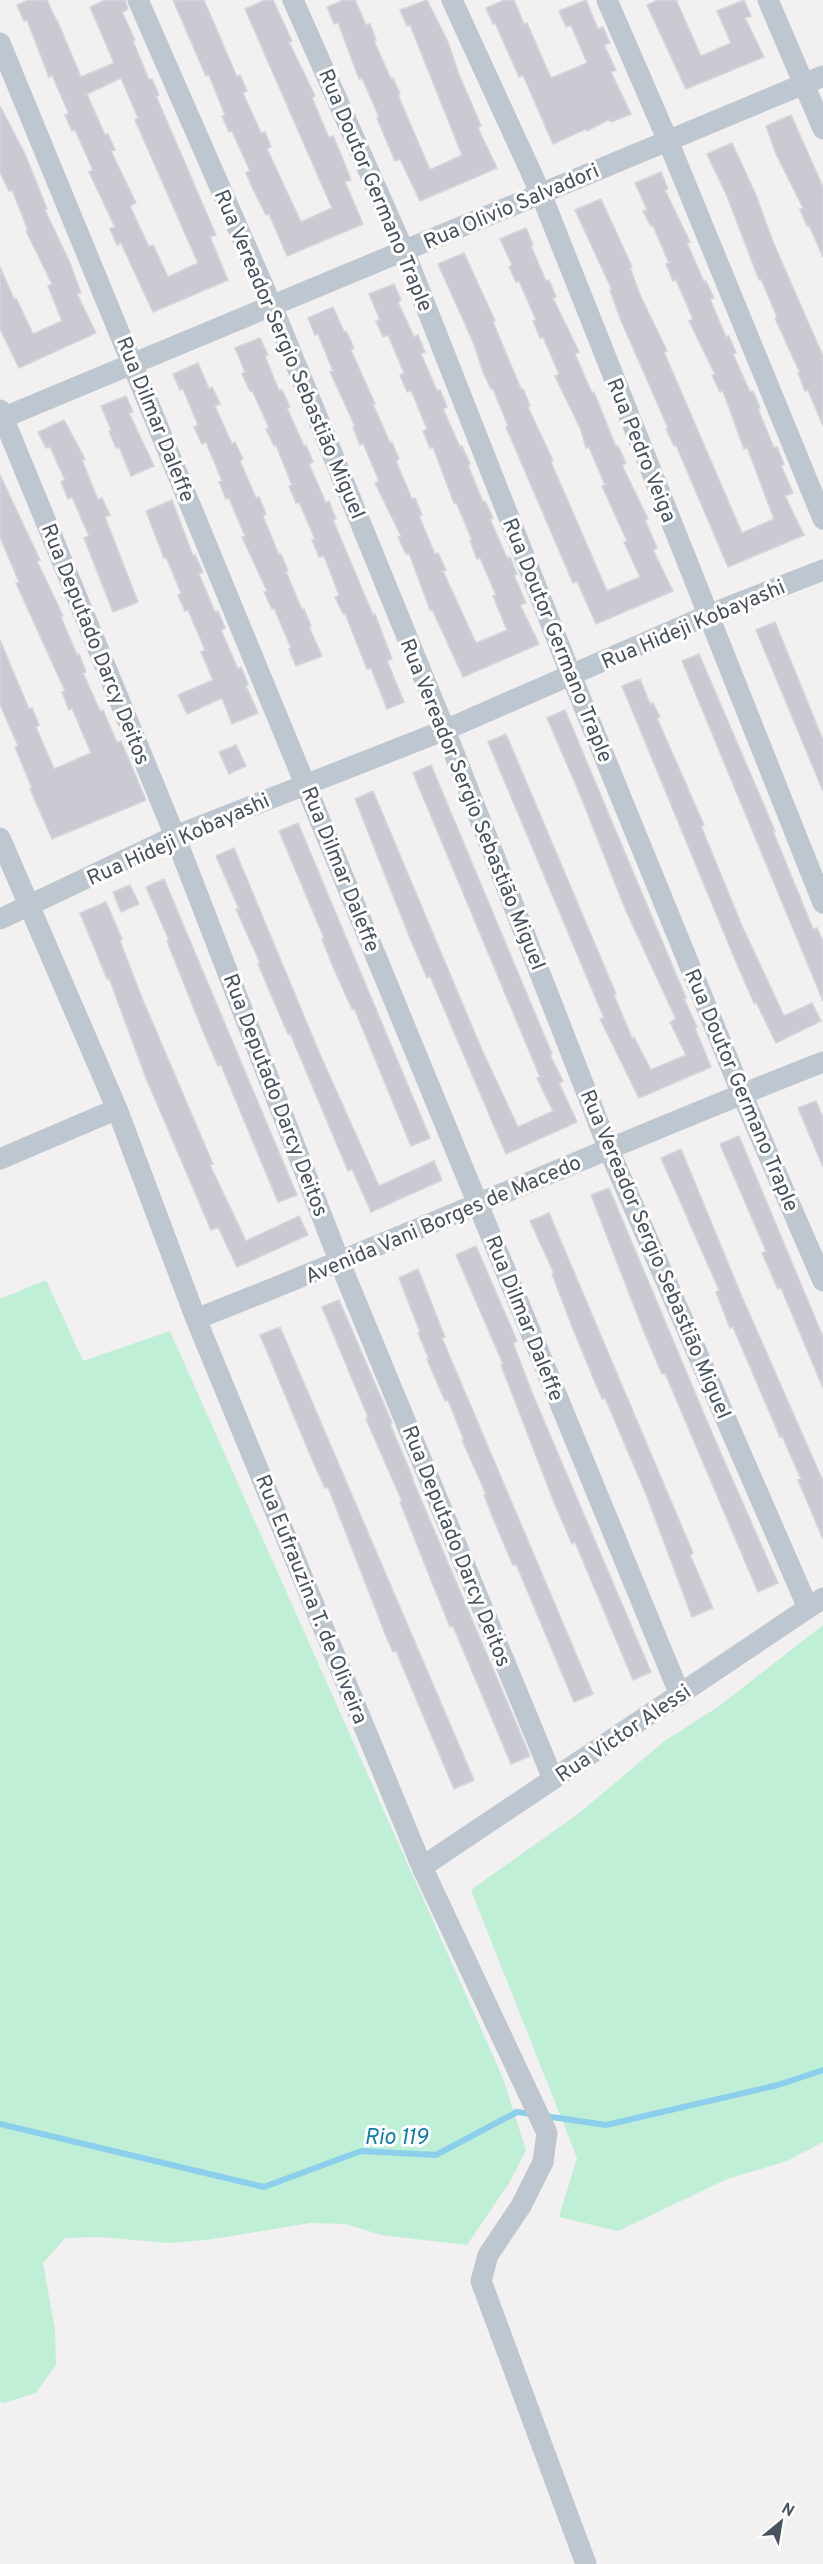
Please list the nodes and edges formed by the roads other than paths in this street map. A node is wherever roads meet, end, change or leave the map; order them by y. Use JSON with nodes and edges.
{"nodes":[{"id":1,"x":138,"y":0,"type":"edge"},
{"id":2,"x":293,"y":0,"type":"edge"},
{"id":3,"x":452,"y":0,"type":"edge"},
{"id":4,"x":607,"y":0,"type":"edge"},
{"id":5,"x":768,"y":0,"type":"edge"},
{"id":6,"x":0,"y":43,"type":"edge"},
{"id":7,"x":814,"y":80,"type":"edge"},
{"id":8,"x":823,"y":129,"type":"edge"},
{"id":9,"x":668,"y":141,"type":"junction"},
{"id":10,"x":541,"y":194,"type":"junction"},
{"id":11,"x":404,"y":251,"type":"junction"},
{"id":12,"x":272,"y":306,"type":"junction"},
{"id":13,"x":134,"y":363,"type":"junction"},
{"id":14,"x":1,"y":416,"type":"edge"},
{"id":15,"x":823,"y":519,"type":"edge"},
{"id":16,"x":823,"y":570,"type":"edge"},
{"id":17,"x":708,"y":615,"type":"junction"},
{"id":18,"x":571,"y":675,"type":"junction"},
{"id":19,"x":445,"y":729,"type":"junction"},
{"id":20,"x":306,"y":784,"type":"junction"},
{"id":21,"x":176,"y":836,"type":"junction"},
{"id":22,"x":0,"y":838,"type":"edge"},
{"id":23,"x":823,"y":903,"type":"edge"},
{"id":24,"x":30,"y":907,"type":"junction"},
{"id":25,"x":0,"y":919,"type":"edge"},
{"id":26,"x":823,"y":1062,"type":"edge"},
{"id":27,"x":742,"y":1094,"type":"junction"},
{"id":28,"x":117,"y":1109,"type":"junction"},
{"id":29,"x":609,"y":1150,"type":"junction"},
{"id":30,"x":0,"y":1159,"type":"edge"},
{"id":31,"x":478,"y":1203,"type":"junction"},
{"id":32,"x":340,"y":1263,"type":"junction"},
{"id":33,"x":823,"y":1281,"type":"edge"},
{"id":34,"x":196,"y":1319,"type":"junction"},
{"id":35,"x":815,"y":1603,"type":"edge"},
{"id":36,"x":680,"y":1695,"type":"junction"},
{"id":37,"x":553,"y":1779,"type":"junction"},
{"id":38,"x":422,"y":1867,"type":"junction"},
{"id":39,"x":586,"y":2564,"type":"edge"}],
"edges":[{"from":1,"to":12,"type":"street","name":"Rua Vereador Sergio Sebastião Miguel"},
{"from":2,"to":11,"type":"street","name":"Rua Doutor Germano Traple"},
{"from":3,"to":10,"type":"street","name":"Rua Pedro Veiga"},
{"from":4,"to":9,"type":"street"},
{"from":5,"to":7,"type":"street"},
{"from":6,"to":13,"type":"street","name":"Rua Dilmar Daleffe"},
{"from":7,"to":8,"type":"street"},
{"from":7,"to":9,"type":"street","name":"Rua Olivio Salvadori"},
{"from":9,"to":10,"type":"street","name":"Rua Olivio Salvadori"},
{"from":9,"to":15,"type":"street"},
{"from":10,"to":11,"type":"street","name":"Rua Olivio Salvadori"},
{"from":10,"to":17,"type":"street","name":"Rua Pedro Veiga"},
{"from":11,"to":12,"type":"street","name":"Rua Olivio Salvadori"},
{"from":11,"to":18,"type":"street","name":"Rua Doutor Germano Traple"},
{"from":12,"to":13,"type":"street","name":"Rua Olivio Salvadori"},
{"from":12,"to":19,"type":"street","name":"Rua Vereador Sergio Sebastião Miguel"},
{"from":13,"to":14,"type":"street","name":"Rua Olivio Salvadori"},
{"from":13,"to":20,"type":"street","name":"Rua Dilmar Daleffe"},
{"from":14,"to":21,"type":"street","name":"Rua Deputado Darcy Deitos"},
{"from":16,"to":17,"type":"street","name":"Rua Hideji Kobayashi"},
{"from":17,"to":18,"type":"street","name":"Rua Hideji Kobayashi"},
{"from":17,"to":23,"type":"street","name":"Rua Pedro Veiga"},
{"from":18,"to":19,"type":"street","name":"Rua Hideji Kobayashi"},
{"from":18,"to":27,"type":"street","name":"Rua Doutor Germano Traple"},
{"from":19,"to":20,"type":"street","name":"Rua Hideji Kobayashi"},
{"from":19,"to":29,"type":"street","name":"Rua Vereador Sergio Sebastião Miguel"},
{"from":20,"to":21,"type":"street","name":"Rua Hideji Kobayashi"},
{"from":20,"to":31,"type":"street","name":"Rua Dilmar Daleffe"},
{"from":21,"to":24,"type":"street","name":"Rua Hideji Kobayashi"},
{"from":21,"to":32,"type":"street","name":"Rua Deputado Darcy Deitos"},
{"from":22,"to":24,"type":"street","name":"Rua Eufrauzina T. de Oliveira"},
{"from":24,"to":25,"type":"street","name":"Rua Hideji Kobayashi"},
{"from":24,"to":28,"type":"street","name":"Rua Eufrauzina T. de Oliveira"},
{"from":26,"to":27,"type":"street","name":"Avenida Vani Borges de Macedo"},
{"from":27,"to":29,"type":"street","name":"Avenida Vani Borges de Macedo"},
{"from":27,"to":33,"type":"street","name":"Rua Doutor Germano Traple"},
{"from":28,"to":30,"type":"street"},
{"from":28,"to":34,"type":"street","name":"Rua Eufrauzina T. de Oliveira"},
{"from":29,"to":31,"type":"street","name":"Avenida Vani Borges de Macedo"},
{"from":29,"to":35,"type":"street","name":"Rua Vereador Sergio Sebastião Miguel"},
{"from":31,"to":32,"type":"street","name":"Avenida Vani Borges de Macedo"},
{"from":31,"to":36,"type":"street","name":"Rua Dilmar Daleffe"},
{"from":32,"to":34,"type":"street","name":"Avenida Vani Borges de Macedo"},
{"from":32,"to":37,"type":"street","name":"Rua Deputado Darcy Deitos"},
{"from":34,"to":38,"type":"street","name":"Rua Eufrauzina T. de Oliveira"},
{"from":35,"to":36,"type":"street","name":"Rua Victor Alessi"},
{"from":36,"to":37,"type":"street","name":"Rua Victor Alessi"},
{"from":37,"to":38,"type":"street","name":"Rua Victor Alessi"},
{"from":38,"to":39,"type":"street","name":"Rua Eufrauzina T. de Oliveira"}]}
